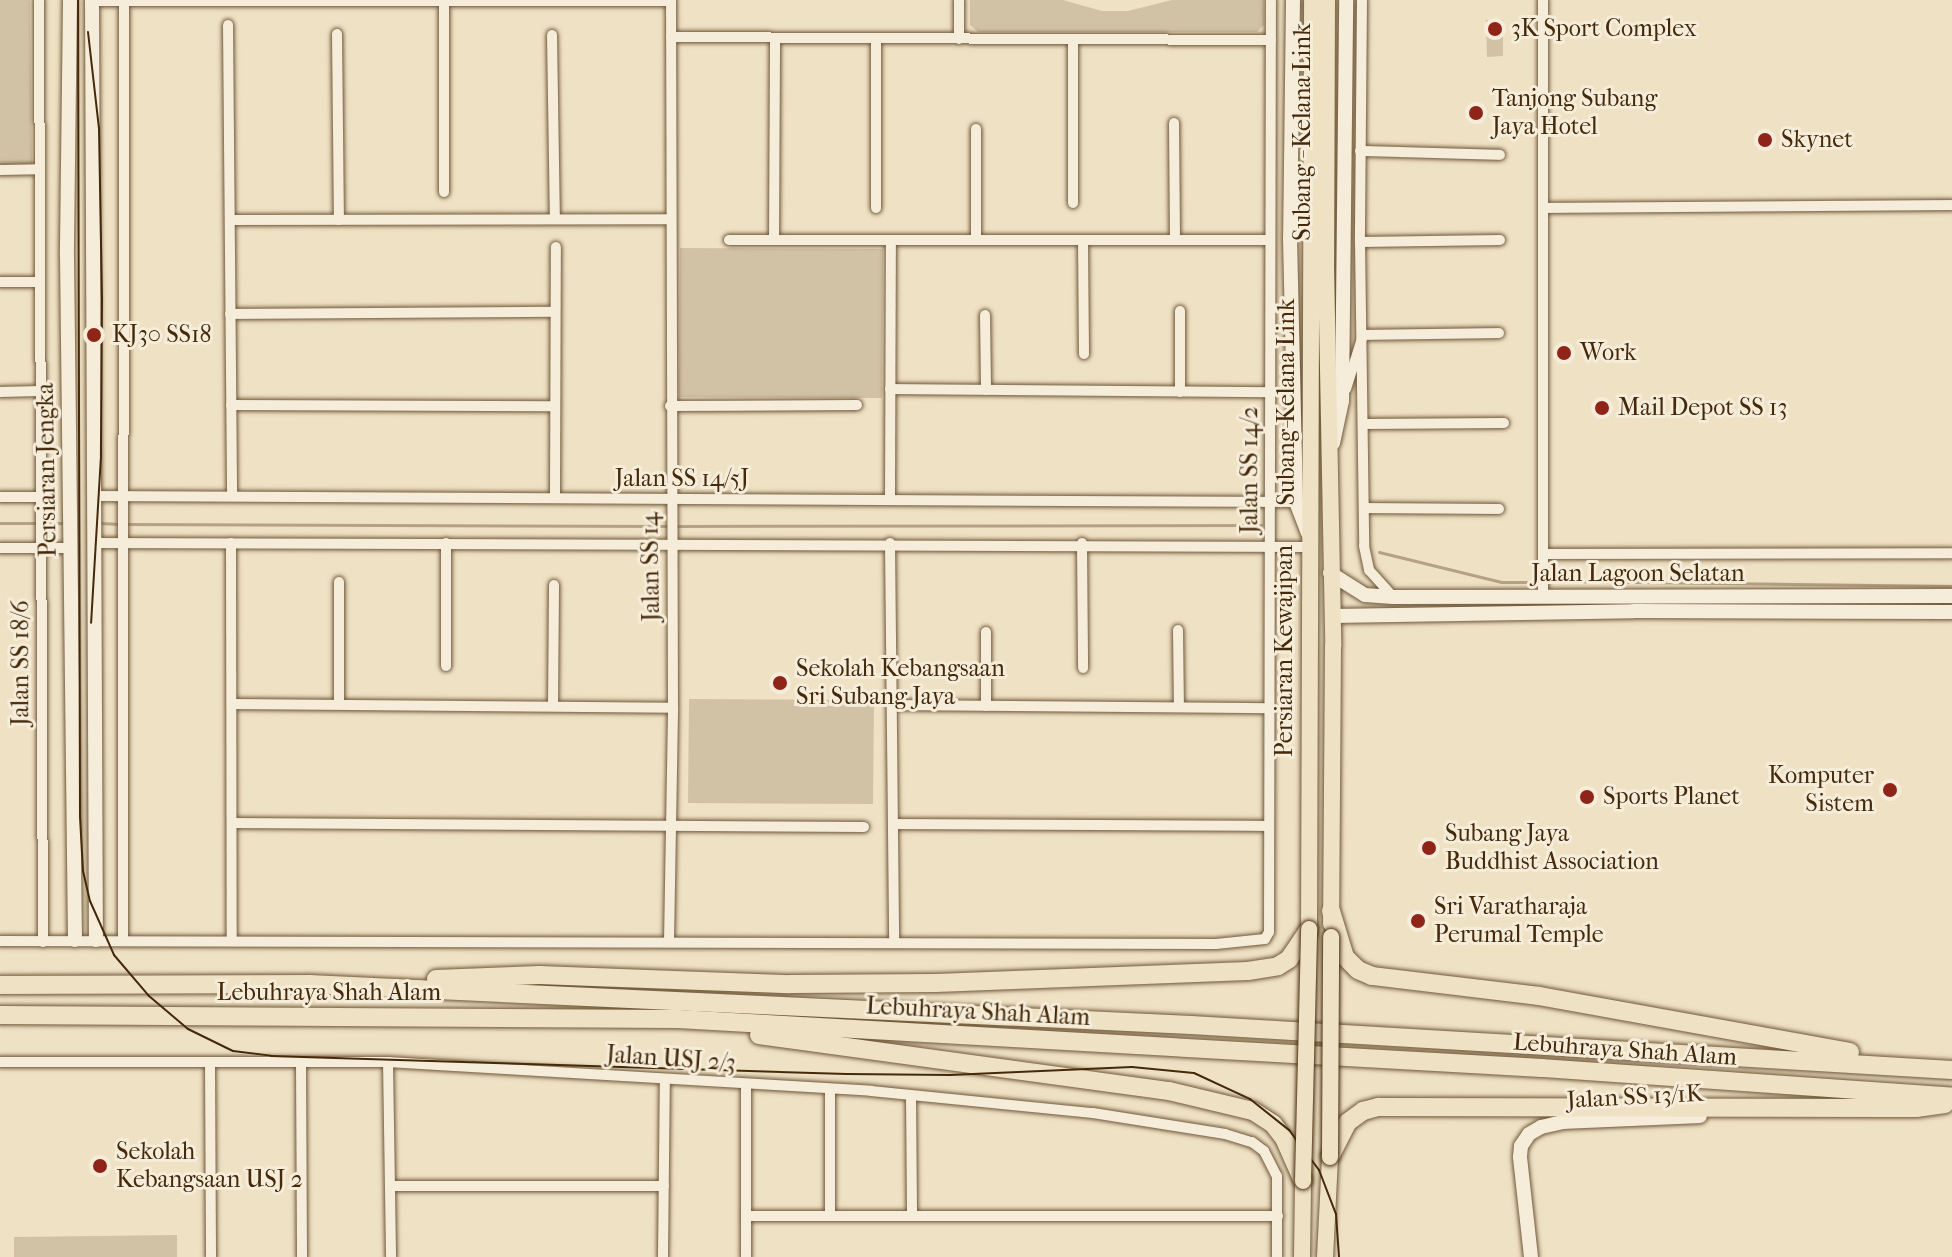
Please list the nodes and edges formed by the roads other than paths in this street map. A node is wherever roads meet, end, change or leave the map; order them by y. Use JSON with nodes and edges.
{"nodes":[{"id":1,"x":39,"y":0,"type":"edge"},
{"id":2,"x":70,"y":0,"type":"edge"},
{"id":3,"x":92,"y":0,"type":"edge"},
{"id":4,"x":124,"y":0,"type":"edge"},
{"id":5,"x":236,"y":0,"type":"edge"},
{"id":6,"x":339,"y":0,"type":"edge"},
{"id":7,"x":553,"y":0,"type":"edge"},
{"id":8,"x":671,"y":0,"type":"edge"},
{"id":9,"x":959,"y":0,"type":"edge"},
{"id":10,"x":1271,"y":0,"type":"edge"},
{"id":11,"x":1293,"y":0,"type":"edge"},
{"id":12,"x":1312,"y":0,"type":"edge"},
{"id":13,"x":1327,"y":0,"type":"edge"},
{"id":14,"x":1346,"y":0,"type":"edge"},
{"id":15,"x":1362,"y":0,"type":"edge"},
{"id":16,"x":1543,"y":0,"type":"edge"},
{"id":17,"x":444,"y":1,"type":"edge"},
{"id":18,"x":228,"y":25,"type":"dead end"},
{"id":19,"x":337,"y":34,"type":"dead end"},
{"id":20,"x":552,"y":35,"type":"dead end"},
{"id":21,"x":671,"y":37,"type":"junction"},
{"id":22,"x":775,"y":38,"type":"junction"},
{"id":23,"x":876,"y":38,"type":"junction"},
{"id":24,"x":959,"y":39,"type":"junction"},
{"id":25,"x":1073,"y":39,"type":"junction"},
{"id":26,"x":1271,"y":40,"type":"junction"},
{"id":27,"x":1174,"y":123,"type":"dead end"},
{"id":28,"x":976,"y":129,"type":"dead end"},
{"id":29,"x":1360,"y":151,"type":"junction"},
{"id":30,"x":1500,"y":155,"type":"dead end"},
{"id":31,"x":39,"y":169,"type":"junction"},
{"id":32,"x":0,"y":170,"type":"edge"},
{"id":33,"x":444,"y":192,"type":"dead end"},
{"id":34,"x":1073,"y":203,"type":"dead end"},
{"id":35,"x":1952,"y":205,"type":"edge"},
{"id":36,"x":876,"y":208,"type":"dead end"},
{"id":37,"x":1543,"y":208,"type":"junction"},
{"id":38,"x":555,"y":219,"type":"junction"},
{"id":39,"x":670,"y":219,"type":"junction"},
{"id":40,"x":230,"y":220,"type":"junction"},
{"id":41,"x":339,"y":220,"type":"junction"},
{"id":42,"x":729,"y":240,"type":"dead end"},
{"id":43,"x":774,"y":240,"type":"junction"},
{"id":44,"x":891,"y":240,"type":"junction"},
{"id":45,"x":976,"y":240,"type":"junction"},
{"id":46,"x":1083,"y":240,"type":"junction"},
{"id":47,"x":1175,"y":240,"type":"junction"},
{"id":48,"x":1270,"y":240,"type":"junction"},
{"id":49,"x":1500,"y":240,"type":"dead end"},
{"id":50,"x":1360,"y":242,"type":"junction"},
{"id":51,"x":556,"y":247,"type":"dead end"},
{"id":52,"x":1319,"y":264,"type":"junction"},
{"id":53,"x":0,"y":282,"type":"edge"},
{"id":54,"x":40,"y":282,"type":"junction"},
{"id":55,"x":1180,"y":311,"type":"dead end"},
{"id":56,"x":555,"y":312,"type":"junction"},
{"id":57,"x":230,"y":314,"type":"junction"},
{"id":58,"x":985,"y":315,"type":"dead end"},
{"id":59,"x":1499,"y":333,"type":"dead end"},
{"id":60,"x":1363,"y":335,"type":"junction"},
{"id":61,"x":1084,"y":354,"type":"dead end"},
{"id":62,"x":890,"y":389,"type":"junction"},
{"id":63,"x":986,"y":390,"type":"junction"},
{"id":64,"x":40,"y":391,"type":"junction"},
{"id":65,"x":0,"y":392,"type":"edge"},
{"id":66,"x":1180,"y":392,"type":"junction"},
{"id":67,"x":1270,"y":392,"type":"junction"},
{"id":68,"x":1342,"y":401,"type":"junction"},
{"id":69,"x":231,"y":405,"type":"junction"},
{"id":70,"x":857,"y":405,"type":"dead end"},
{"id":71,"x":555,"y":406,"type":"junction"},
{"id":72,"x":670,"y":406,"type":"junction"},
{"id":73,"x":1504,"y":423,"type":"dead end"},
{"id":74,"x":1364,"y":424,"type":"junction"},
{"id":75,"x":1328,"y":463,"type":"junction"},
{"id":76,"x":94,"y":496,"type":"junction"},
{"id":77,"x":123,"y":496,"type":"junction"},
{"id":78,"x":232,"y":496,"type":"junction"},
{"id":79,"x":0,"y":497,"type":"edge"},
{"id":80,"x":41,"y":497,"type":"junction"},
{"id":81,"x":555,"y":498,"type":"junction"},
{"id":82,"x":670,"y":499,"type":"junction"},
{"id":83,"x":890,"y":500,"type":"junction"},
{"id":84,"x":1270,"y":502,"type":"junction"},
{"id":85,"x":1296,"y":502,"type":"junction"},
{"id":86,"x":1364,"y":508,"type":"junction"},
{"id":87,"x":1499,"y":509,"type":"dead end"},
{"id":88,"x":93,"y":530,"type":"junction"},
{"id":89,"x":670,"y":532,"type":"junction"},
{"id":90,"x":123,"y":543,"type":"junction"},
{"id":91,"x":231,"y":543,"type":"junction"},
{"id":92,"x":446,"y":543,"type":"junction"},
{"id":93,"x":890,"y":543,"type":"junction"},
{"id":94,"x":1082,"y":543,"type":"junction"},
{"id":95,"x":1310,"y":543,"type":"junction"},
{"id":96,"x":1270,"y":545,"type":"junction"},
{"id":97,"x":0,"y":548,"type":"edge"},
{"id":98,"x":42,"y":548,"type":"junction"},
{"id":99,"x":70,"y":548,"type":"junction"},
{"id":100,"x":1952,"y":553,"type":"edge"},
{"id":101,"x":1543,"y":554,"type":"junction"},
{"id":102,"x":1330,"y":573,"type":"junction"},
{"id":103,"x":339,"y":582,"type":"dead end"},
{"id":104,"x":554,"y":585,"type":"dead end"},
{"id":105,"x":1543,"y":595,"type":"junction"},
{"id":106,"x":1952,"y":596,"type":"edge"},
{"id":107,"x":1393,"y":597,"type":"junction"},
{"id":108,"x":1952,"y":612,"type":"edge"},
{"id":109,"x":1332,"y":616,"type":"junction"},
{"id":110,"x":1178,"y":630,"type":"dead end"},
{"id":111,"x":986,"y":632,"type":"dead end"},
{"id":112,"x":446,"y":666,"type":"dead end"},
{"id":113,"x":1083,"y":668,"type":"dead end"},
{"id":114,"x":232,"y":704,"type":"junction"},
{"id":115,"x":339,"y":704,"type":"junction"},
{"id":116,"x":553,"y":705,"type":"junction"},
{"id":117,"x":892,"y":705,"type":"junction"},
{"id":118,"x":986,"y":706,"type":"junction"},
{"id":119,"x":1179,"y":707,"type":"junction"},
{"id":120,"x":673,"y":708,"type":"junction"},
{"id":121,"x":1269,"y":708,"type":"junction"},
{"id":122,"x":232,"y":823,"type":"junction"},
{"id":123,"x":672,"y":824,"type":"junction"},
{"id":124,"x":893,"y":824,"type":"junction"},
{"id":125,"x":1269,"y":826,"type":"junction"},
{"id":126,"x":864,"y":827,"type":"dead end"},
{"id":127,"x":1331,"y":911,"type":"junction"},
{"id":128,"x":75,"y":919,"type":"junction"},
{"id":129,"x":94,"y":920,"type":"junction"},
{"id":130,"x":1309,"y":929,"type":"junction"},
{"id":131,"x":75,"y":940,"type":"junction"},
{"id":132,"x":96,"y":940,"type":"junction"},
{"id":133,"x":123,"y":940,"type":"junction"},
{"id":134,"x":232,"y":940,"type":"junction"},
{"id":135,"x":0,"y":941,"type":"edge"},
{"id":136,"x":43,"y":942,"type":"junction"},
{"id":137,"x":669,"y":942,"type":"junction"},
{"id":138,"x":894,"y":943,"type":"junction"},
{"id":139,"x":309,"y":984,"type":"junction"},
{"id":140,"x":0,"y":985,"type":"edge"},
{"id":141,"x":0,"y":1015,"type":"edge"},
{"id":142,"x":678,"y":1019,"type":"junction"},
{"id":143,"x":0,"y":1062,"type":"edge"},
{"id":144,"x":210,"y":1062,"type":"junction"},
{"id":145,"x":301,"y":1062,"type":"junction"},
{"id":146,"x":388,"y":1062,"type":"junction"},
{"id":147,"x":1952,"y":1068,"type":"edge"},
{"id":148,"x":665,"y":1079,"type":"junction"},
{"id":149,"x":746,"y":1084,"type":"junction"},
{"id":150,"x":830,"y":1090,"type":"junction"},
{"id":151,"x":911,"y":1095,"type":"junction"},
{"id":152,"x":1952,"y":1100,"type":"edge"},
{"id":153,"x":1776,"y":1108,"type":"junction"},
{"id":154,"x":1330,"y":1157,"type":"junction"},
{"id":155,"x":1303,"y":1181,"type":"junction"},
{"id":156,"x":390,"y":1186,"type":"junction"},
{"id":157,"x":664,"y":1186,"type":"junction"},
{"id":158,"x":746,"y":1216,"type":"junction"},
{"id":159,"x":830,"y":1216,"type":"junction"},
{"id":160,"x":912,"y":1216,"type":"junction"},
{"id":161,"x":1278,"y":1216,"type":"junction"},
{"id":162,"x":211,"y":1257,"type":"edge"},
{"id":163,"x":302,"y":1257,"type":"edge"},
{"id":164,"x":391,"y":1257,"type":"edge"},
{"id":165,"x":663,"y":1257,"type":"edge"},
{"id":166,"x":746,"y":1257,"type":"edge"},
{"id":167,"x":1277,"y":1257,"type":"edge"},
{"id":168,"x":1302,"y":1257,"type":"edge"},
{"id":169,"x":1325,"y":1257,"type":"edge"},
{"id":170,"x":1531,"y":1257,"type":"edge"}],
"edges":[{"from":1,"to":31,"type":"street","name":"Jalan SS 18/6"},
{"from":2,"to":99,"type":"main road","name":"Persiaran Jengka"},
{"from":3,"to":4,"type":"street"},
{"from":3,"to":76,"type":"main road","name":"Persiaran Jengka"},
{"from":4,"to":5,"type":"street"},
{"from":4,"to":77,"type":"street"},
{"from":5,"to":6,"type":"street"},
{"from":6,"to":17,"type":"street"},
{"from":7,"to":8,"type":"street"},
{"from":7,"to":17,"type":"street"},
{"from":8,"to":21,"type":"street","name":"Jalan SS 14"},
{"from":9,"to":24,"type":"street"},
{"from":10,"to":26,"type":"street","name":"Jalan SS 14/2"},
{"from":11,"to":85,"type":"main road","name":"Persiaran Kewajipan"},
{"from":12,"to":52,"type":"main road","name":"Subang - Kelana Link"},
{"from":13,"to":52,"type":"main road","name":"Subang - Kelana Link"},
{"from":14,"to":68,"type":"main road","name":"Persiaran Kewajipan"},
{"from":15,"to":29,"type":"street"},
{"from":16,"to":37,"type":"street"},
{"from":17,"to":33,"type":"street"},
{"from":18,"to":40,"type":"street"},
{"from":19,"to":41,"type":"street"},
{"from":20,"to":38,"type":"street"},
{"from":21,"to":22,"type":"street"},
{"from":21,"to":39,"type":"street","name":"Jalan SS 14"},
{"from":22,"to":23,"type":"street"},
{"from":22,"to":43,"type":"street"},
{"from":23,"to":24,"type":"street"},
{"from":23,"to":36,"type":"street"},
{"from":24,"to":25,"type":"street"},
{"from":25,"to":26,"type":"street"},
{"from":25,"to":34,"type":"street"},
{"from":26,"to":48,"type":"street","name":"Jalan SS 14/2"},
{"from":27,"to":47,"type":"street"},
{"from":28,"to":45,"type":"street"},
{"from":29,"to":30,"type":"street"},
{"from":29,"to":50,"type":"street"},
{"from":31,"to":32,"type":"street"},
{"from":31,"to":54,"type":"street","name":"Jalan SS 18/6"},
{"from":35,"to":37,"type":"street"},
{"from":37,"to":101,"type":"street"},
{"from":38,"to":39,"type":"street"},
{"from":38,"to":41,"type":"street"},
{"from":39,"to":72,"type":"street","name":"Jalan SS 14"},
{"from":40,"to":41,"type":"street"},
{"from":40,"to":57,"type":"street"},
{"from":42,"to":43,"type":"street"},
{"from":43,"to":44,"type":"street"},
{"from":44,"to":45,"type":"street"},
{"from":44,"to":62,"type":"street"},
{"from":45,"to":46,"type":"street"},
{"from":46,"to":47,"type":"street"},
{"from":46,"to":61,"type":"street"},
{"from":47,"to":48,"type":"street"},
{"from":48,"to":67,"type":"street","name":"Jalan SS 14/2"},
{"from":49,"to":50,"type":"street"},
{"from":50,"to":60,"type":"street"},
{"from":51,"to":56,"type":"street"},
{"from":52,"to":75,"type":"main road","name":"Subang-Kelana Link"},
{"from":52,"to":95,"type":"main road","name":"Subang-Kelana Link"},
{"from":53,"to":54,"type":"street"},
{"from":54,"to":64,"type":"street","name":"Jalan SS 18/6"},
{"from":55,"to":66,"type":"street"},
{"from":56,"to":57,"type":"street"},
{"from":56,"to":71,"type":"street"},
{"from":57,"to":69,"type":"street"},
{"from":58,"to":63,"type":"street"},
{"from":59,"to":60,"type":"street"},
{"from":60,"to":68,"type":"street"},
{"from":60,"to":74,"type":"street"},
{"from":62,"to":63,"type":"street"},
{"from":62,"to":83,"type":"street"},
{"from":63,"to":66,"type":"street"},
{"from":64,"to":65,"type":"street"},
{"from":64,"to":80,"type":"street","name":"Jalan SS 18/6"},
{"from":66,"to":67,"type":"street"},
{"from":67,"to":84,"type":"street","name":"Jalan SS 14/2"},
{"from":68,"to":75,"type":"main road","name":"Persiaran Kewajipan"},
{"from":69,"to":71,"type":"street"},
{"from":69,"to":78,"type":"street"},
{"from":70,"to":72,"type":"street"},
{"from":71,"to":81,"type":"street"},
{"from":72,"to":82,"type":"street","name":"Jalan SS 14"},
{"from":73,"to":74,"type":"street"},
{"from":74,"to":86,"type":"street"},
{"from":75,"to":102,"type":"main road","name":"Persiaran Kewajipan"},
{"from":76,"to":77,"type":"street","name":"Jalan SS 14/5J"},
{"from":76,"to":88,"type":"main road","name":"Persiaran Jengka"},
{"from":77,"to":78,"type":"street","name":"Jalan SS 14/5J"},
{"from":77,"to":90,"type":"street"},
{"from":78,"to":81,"type":"street","name":"Jalan SS 14/5J"},
{"from":79,"to":80,"type":"street"},
{"from":80,"to":98,"type":"street","name":"Jalan SS 18/6"},
{"from":81,"to":82,"type":"street","name":"Jalan SS 14/5J"},
{"from":82,"to":83,"type":"street","name":"Jalan SS 14/5J"},
{"from":82,"to":89,"type":"street","name":"Jalan SS 14"},
{"from":83,"to":84,"type":"street","name":"Jalan SS 14/5J"},
{"from":84,"to":85,"type":"street","name":"Jalan SS 14/5J"},
{"from":84,"to":96,"type":"street","name":"Jalan SS 14/2"},
{"from":85,"to":95,"type":"main road","name":"Persiaran Kewajipan"},
{"from":86,"to":87,"type":"street"},
{"from":86,"to":107,"type":"street"},
{"from":88,"to":90,"type":"street"},
{"from":88,"to":129,"type":"main road","name":"Persiaran Jengka"},
{"from":89,"to":92,"type":"street"},
{"from":89,"to":93,"type":"street"},
{"from":89,"to":120,"type":"street","name":"Jalan SS 14"},
{"from":90,"to":91,"type":"street"},
{"from":90,"to":133,"type":"street"},
{"from":91,"to":92,"type":"street"},
{"from":91,"to":114,"type":"street"},
{"from":92,"to":112,"type":"street"},
{"from":93,"to":94,"type":"street"},
{"from":93,"to":117,"type":"street"},
{"from":94,"to":96,"type":"street"},
{"from":94,"to":113,"type":"street"},
{"from":95,"to":96,"type":"street"},
{"from":95,"to":130,"type":"main road","name":"Persiaran Kewajipan"},
{"from":96,"to":121,"type":"street","name":"Jalan SS 14/2"},
{"from":97,"to":98,"type":"street"},
{"from":98,"to":99,"type":"street"},
{"from":98,"to":136,"type":"street","name":"Jalan SS 18/6"},
{"from":99,"to":128,"type":"main road","name":"Persiaran Jengka"},
{"from":100,"to":101,"type":"street"},
{"from":101,"to":105,"type":"street"},
{"from":102,"to":107,"type":"main road","name":"Jalan Lagoon Selatan"},
{"from":102,"to":109,"type":"main road","name":"Persiaran Kewajipan"},
{"from":103,"to":115,"type":"street"},
{"from":104,"to":116,"type":"street"},
{"from":105,"to":106,"type":"main road","name":"Jalan Lagoon Selatan"},
{"from":105,"to":107,"type":"main road","name":"Jalan Lagoon Selatan"},
{"from":108,"to":109,"type":"main road","name":"Jalan Lagoon Selatan"},
{"from":109,"to":127,"type":"main road","name":"Persiaran Kewajipan"},
{"from":110,"to":119,"type":"street"},
{"from":111,"to":118,"type":"street"},
{"from":114,"to":115,"type":"street"},
{"from":114,"to":122,"type":"street"},
{"from":115,"to":116,"type":"street"},
{"from":116,"to":120,"type":"street"},
{"from":117,"to":118,"type":"street"},
{"from":117,"to":124,"type":"street"},
{"from":118,"to":119,"type":"street"},
{"from":119,"to":121,"type":"street"},
{"from":120,"to":123,"type":"street","name":"Jalan SS 14"},
{"from":121,"to":125,"type":"street","name":"Jalan SS 14/2"},
{"from":122,"to":123,"type":"street"},
{"from":122,"to":134,"type":"street"},
{"from":123,"to":126,"type":"street"},
{"from":123,"to":137,"type":"street","name":"Jalan SS 14"},
{"from":124,"to":125,"type":"street"},
{"from":124,"to":138,"type":"street"},
{"from":125,"to":138,"type":"street","name":"Jalan SS 14/2"},
{"from":127,"to":147,"type":"highway"},
{"from":127,"to":154,"type":"main road","name":"Persiaran Kewajipan","bridge":true},
{"from":128,"to":129,"type":"main road"},
{"from":128,"to":131,"type":"main road","name":"Persiaran Jengka"},
{"from":129,"to":132,"type":"main road","name":"Persiaran Jengka"},
{"from":130,"to":139,"type":"highway"},
{"from":130,"to":155,"type":"main road","name":"Persiaran Kewajipan","bridge":true},
{"from":131,"to":132,"type":"street"},
{"from":131,"to":136,"type":"street"},
{"from":132,"to":133,"type":"street"},
{"from":133,"to":134,"type":"street"},
{"from":134,"to":137,"type":"street"},
{"from":135,"to":136,"type":"street"},
{"from":137,"to":138,"type":"street"},
{"from":139,"to":140,"type":"highway","name":"Lebuhraya Shah Alam"},
{"from":139,"to":147,"type":"highway","name":"Lebuhraya Shah Alam"},
{"from":141,"to":142,"type":"highway","name":"Lebuhraya Shah Alam"},
{"from":142,"to":152,"type":"highway","name":"Lebuhraya Shah Alam"},
{"from":142,"to":155,"type":"highway"},
{"from":143,"to":144,"type":"street","name":"Jalan USJ 2/3"},
{"from":144,"to":145,"type":"street","name":"Jalan USJ 2/3"},
{"from":144,"to":162,"type":"street"},
{"from":145,"to":146,"type":"street","name":"Jalan USJ 2/3"},
{"from":145,"to":163,"type":"street"},
{"from":146,"to":148,"type":"street","name":"Jalan USJ 2/3"},
{"from":146,"to":156,"type":"street"},
{"from":148,"to":149,"type":"street","name":"Jalan USJ 2/3"},
{"from":148,"to":157,"type":"street"},
{"from":149,"to":150,"type":"street","name":"Jalan USJ 2/3"},
{"from":149,"to":158,"type":"street"},
{"from":150,"to":151,"type":"street","name":"Jalan USJ 2/3"},
{"from":150,"to":159,"type":"street"},
{"from":151,"to":160,"type":"street"},
{"from":151,"to":161,"type":"street","name":"Jalan USJ 2/3"},
{"from":152,"to":153,"type":"highway"},
{"from":153,"to":154,"type":"highway"},
{"from":153,"to":170,"type":"main road","name":"Jalan SS 13/1K"},
{"from":154,"to":169,"type":"main road","name":"Persiaran Kewajipan"},
{"from":155,"to":168,"type":"main road","name":"Persiaran Kewajipan"},
{"from":156,"to":157,"type":"street"},
{"from":156,"to":164,"type":"street"},
{"from":157,"to":165,"type":"street"},
{"from":158,"to":159,"type":"street"},
{"from":158,"to":166,"type":"street"},
{"from":159,"to":160,"type":"street"},
{"from":160,"to":161,"type":"street"},
{"from":161,"to":167,"type":"street","name":"Jalan USJ 2/3"}]}
